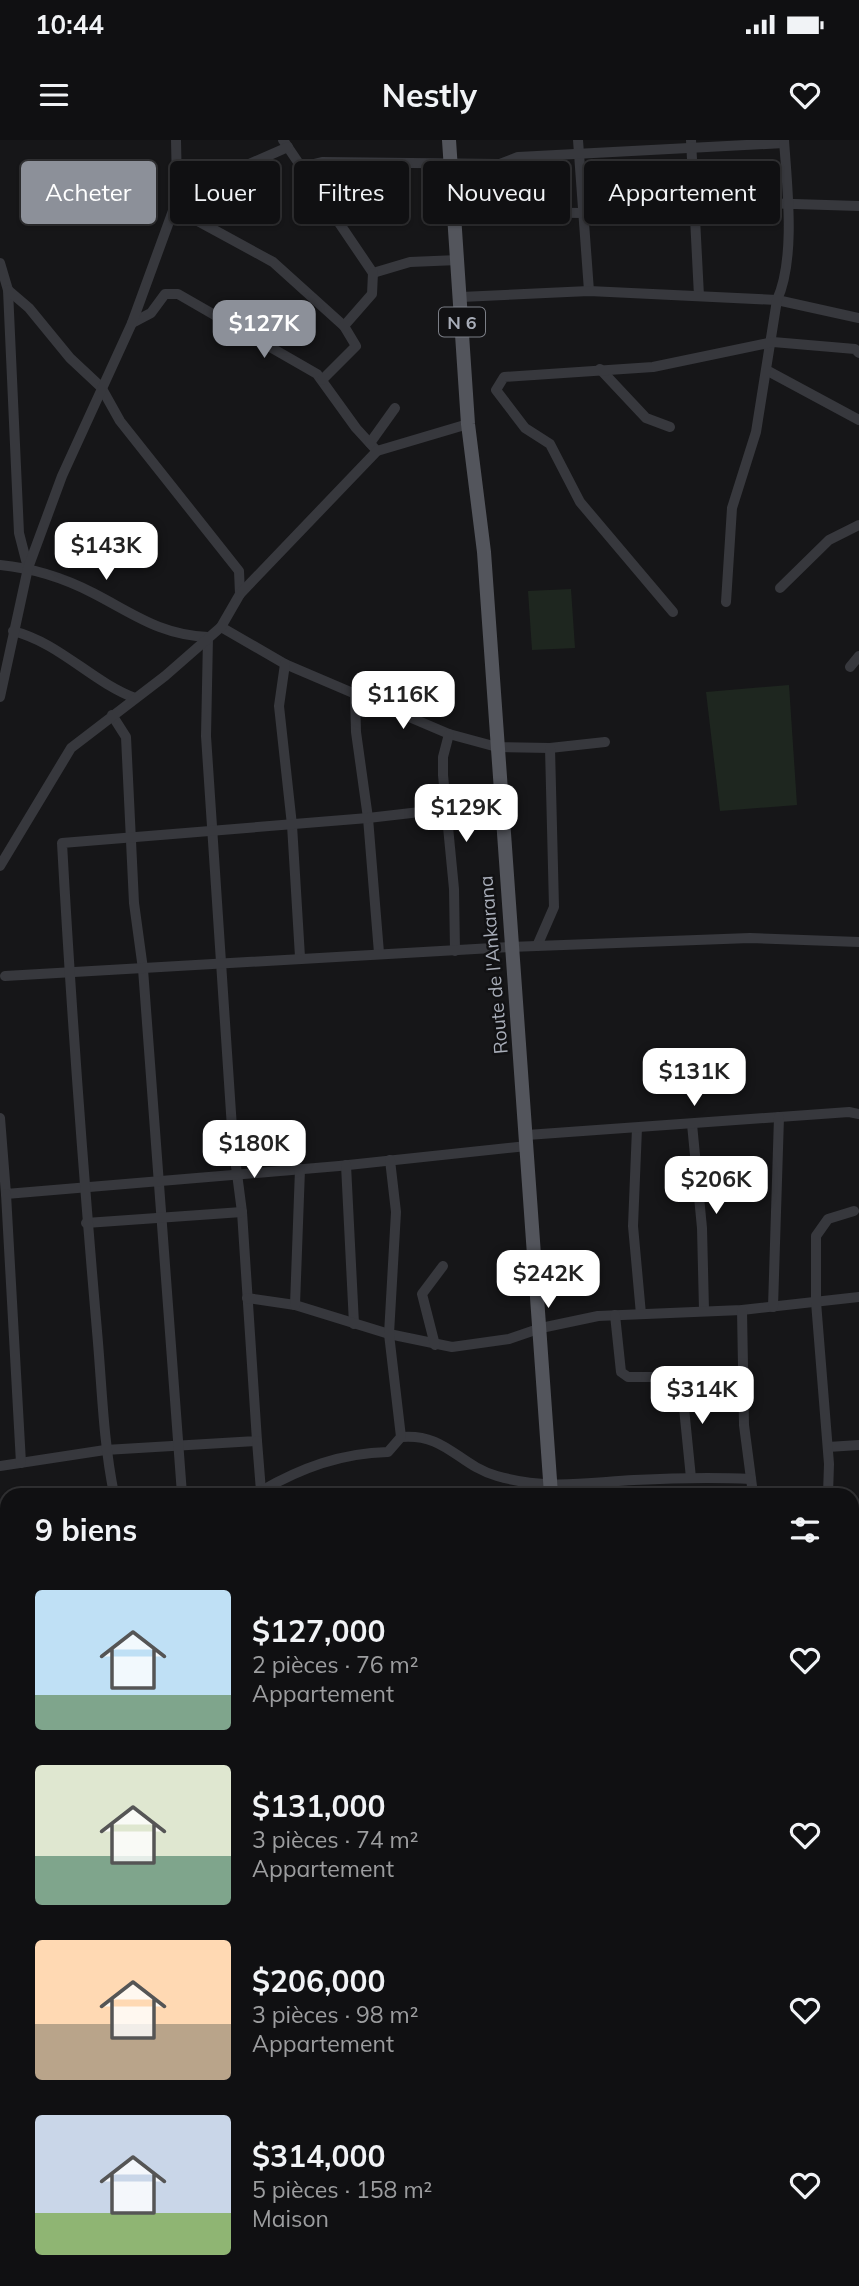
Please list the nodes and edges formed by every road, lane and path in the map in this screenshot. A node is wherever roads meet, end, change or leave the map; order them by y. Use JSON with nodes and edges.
{"nodes":[{"id":1,"x":176,"y":140,"type":"edge"},
{"id":2,"x":449,"y":140,"type":"edge"},
{"id":3,"x":578,"y":140,"type":"edge"},
{"id":4,"x":784,"y":141,"type":"edge"},
{"id":5,"x":286,"y":144,"type":"edge"},
{"id":6,"x":692,"y":145,"type":"edge"},
{"id":7,"x":579,"y":155,"type":"junction"},
{"id":8,"x":176,"y":161,"type":"edge"},
{"id":9,"x":251,"y":161,"type":"edge"},
{"id":10,"x":297,"y":161,"type":"edge"},
{"id":11,"x":451,"y":161,"type":"edge"},
{"id":12,"x":508,"y":161,"type":"edge"},
{"id":13,"x":780,"y":205,"type":"edge"},
{"id":14,"x":788,"y":205,"type":"junction"},
{"id":15,"x":859,"y":206,"type":"edge"},
{"id":16,"x":570,"y":213,"type":"edge"},
{"id":17,"x":582,"y":213,"type":"junction"},
{"id":18,"x":170,"y":219,"type":"edge"},
{"id":19,"x":204,"y":224,"type":"edge"},
{"id":20,"x":340,"y":224,"type":"edge"},
{"id":21,"x":456,"y":224,"type":"edge"},
{"id":22,"x":697,"y":224,"type":"edge"},
{"id":23,"x":458,"y":260,"type":"junction"},
{"id":24,"x":0,"y":263,"type":"edge"},
{"id":25,"x":373,"y":273,"type":"junction"},
{"id":26,"x":8,"y":290,"type":"junction"},
{"id":27,"x":589,"y":291,"type":"junction"},
{"id":28,"x":699,"y":296,"type":"junction"},
{"id":29,"x":461,"y":297,"type":"junction"},
{"id":30,"x":777,"y":300,"type":"junction"},
{"id":31,"x":859,"y":318,"type":"edge"},
{"id":32,"x":132,"y":323,"type":"junction"},
{"id":33,"x":344,"y":327,"type":"junction"},
{"id":34,"x":773,"y":342,"type":"junction"},
{"id":35,"x":859,"y":353,"type":"edge"},
{"id":36,"x":600,"y":369,"type":"junction"},
{"id":37,"x":768,"y":371,"type":"junction"},
{"id":38,"x":322,"y":380,"type":"junction"},
{"id":39,"x":101,"y":387,"type":"junction"},
{"id":40,"x":395,"y":408,"type":"dead end"},
{"id":41,"x":859,"y":420,"type":"edge"},
{"id":42,"x":468,"y":424,"type":"junction"},
{"id":43,"x":670,"y":428,"type":"dead end"},
{"id":44,"x":374,"y":447,"type":"junction"},
{"id":45,"x":859,"y":525,"type":"edge"},
{"id":46,"x":0,"y":565,"type":"edge"},
{"id":47,"x":28,"y":568,"type":"junction"},
{"id":48,"x":780,"y":588,"type":"dead end"},
{"id":49,"x":240,"y":594,"type":"junction"},
{"id":50,"x":726,"y":602,"type":"dead end"},
{"id":51,"x":673,"y":612,"type":"dead end"},
{"id":52,"x":221,"y":627,"type":"junction"},
{"id":53,"x":13,"y":631,"type":"junction"},
{"id":54,"x":208,"y":637,"type":"junction"},
{"id":55,"x":859,"y":656,"type":"edge"},
{"id":56,"x":285,"y":664,"type":"junction"},
{"id":57,"x":850,"y":667,"type":"dead end"},
{"id":58,"x":355,"y":692,"type":"junction"},
{"id":59,"x":0,"y":697,"type":"edge"},
{"id":60,"x":135,"y":698,"type":"junction"},
{"id":61,"x":112,"y":715,"type":"junction"},
{"id":62,"x":449,"y":734,"type":"junction"},
{"id":63,"x":605,"y":742,"type":"dead end"},
{"id":64,"x":497,"y":747,"type":"junction"},
{"id":65,"x":550,"y":748,"type":"junction"},
{"id":66,"x":446,"y":809,"type":"junction"},
{"id":67,"x":500,"y":815,"type":"junction"},
{"id":68,"x":368,"y":818,"type":"junction"},
{"id":69,"x":292,"y":825,"type":"junction"},
{"id":70,"x":213,"y":830,"type":"junction"},
{"id":71,"x":133,"y":836,"type":"junction"},
{"id":72,"x":0,"y":866,"type":"edge"},
{"id":73,"x":859,"y":942,"type":"edge"},
{"id":74,"x":537,"y":946,"type":"junction"},
{"id":75,"x":510,"y":947,"type":"junction"},
{"id":76,"x":455,"y":951,"type":"junction"},
{"id":77,"x":379,"y":953,"type":"junction"},
{"id":78,"x":300,"y":957,"type":"junction"},
{"id":79,"x":223,"y":965,"type":"junction"},
{"id":80,"x":143,"y":969,"type":"junction"},
{"id":81,"x":69,"y":974,"type":"junction"},
{"id":82,"x":5,"y":976,"type":"dead end"},
{"id":83,"x":859,"y":1114,"type":"edge"},
{"id":84,"x":779,"y":1116,"type":"junction"},
{"id":85,"x":0,"y":1118,"type":"edge"},
{"id":86,"x":692,"y":1124,"type":"junction"},
{"id":87,"x":637,"y":1128,"type":"junction"},
{"id":88,"x":527,"y":1140,"type":"junction"},
{"id":89,"x":390,"y":1160,"type":"junction"},
{"id":90,"x":346,"y":1165,"type":"junction"},
{"id":91,"x":300,"y":1169,"type":"junction"},
{"id":92,"x":237,"y":1174,"type":"junction"},
{"id":93,"x":158,"y":1180,"type":"junction"},
{"id":94,"x":86,"y":1187,"type":"junction"},
{"id":95,"x":6,"y":1194,"type":"junction"},
{"id":96,"x":854,"y":1211,"type":"dead end"},
{"id":97,"x":242,"y":1212,"type":"junction"},
{"id":98,"x":162,"y":1217,"type":"junction"},
{"id":99,"x":86,"y":1223,"type":"junction"},
{"id":100,"x":443,"y":1266,"type":"dead end"},
{"id":101,"x":859,"y":1297,"type":"edge"},
{"id":102,"x":247,"y":1298,"type":"junction"},
{"id":103,"x":816,"y":1302,"type":"junction"},
{"id":104,"x":295,"y":1304,"type":"junction"},
{"id":105,"x":773,"y":1307,"type":"junction"},
{"id":106,"x":704,"y":1310,"type":"junction"},
{"id":107,"x":742,"y":1310,"type":"junction"},
{"id":108,"x":640,"y":1314,"type":"junction"},
{"id":109,"x":615,"y":1315,"type":"junction"},
{"id":110,"x":354,"y":1324,"type":"junction"},
{"id":111,"x":541,"y":1328,"type":"junction"},
{"id":112,"x":389,"y":1334,"type":"junction"},
{"id":113,"x":435,"y":1345,"type":"junction"},
{"id":114,"x":743,"y":1377,"type":"junction"},
{"id":115,"x":681,"y":1378,"type":"junction"},
{"id":116,"x":401,"y":1437,"type":"junction"},
{"id":117,"x":257,"y":1441,"type":"junction"},
{"id":118,"x":859,"y":1445,"type":"edge"},
{"id":119,"x":177,"y":1447,"type":"junction"},
{"id":120,"x":828,"y":1447,"type":"junction"},
{"id":121,"x":105,"y":1450,"type":"junction"},
{"id":122,"x":22,"y":1463,"type":"junction"},
{"id":123,"x":0,"y":1466,"type":"edge"},
{"id":124,"x":691,"y":1478,"type":"junction"},
{"id":125,"x":751,"y":1479,"type":"junction"},
{"id":126,"x":113,"y":1488,"type":"edge"},
{"id":127,"x":181,"y":1488,"type":"edge"},
{"id":128,"x":260,"y":1488,"type":"edge"},
{"id":129,"x":268,"y":1488,"type":"edge"},
{"id":130,"x":542,"y":1488,"type":"edge"},
{"id":131,"x":550,"y":1488,"type":"edge"},
{"id":132,"x":574,"y":1488,"type":"edge"},
{"id":133,"x":752,"y":1488,"type":"edge"},
{"id":134,"x":828,"y":1488,"type":"edge"}],
"edges":[{"from":1,"to":8,"type":"street"},
{"from":2,"to":11,"type":"main road","name":"Route de l'Ankarana","number":"N 6"},
{"from":3,"to":7,"type":"street"},
{"from":4,"to":6,"type":"street"},
{"from":4,"to":14,"type":"street"},
{"from":5,"to":9,"type":"street"},
{"from":5,"to":10,"type":"street"},
{"from":6,"to":7,"type":"street"},
{"from":7,"to":12,"type":"street"},
{"from":7,"to":17,"type":"street"},
{"from":13,"to":14,"type":"street"},
{"from":14,"to":15,"type":"street"},
{"from":14,"to":30,"type":"street"},
{"from":16,"to":17,"type":"street"},
{"from":17,"to":27,"type":"street"},
{"from":18,"to":32,"type":"street"},
{"from":19,"to":33,"type":"street"},
{"from":20,"to":25,"type":"street"},
{"from":21,"to":23,"type":"main road","name":"Route de l'Ankarana","number":"N 6"},
{"from":22,"to":28,"type":"street"},
{"from":23,"to":25,"type":"street"},
{"from":23,"to":29,"type":"main road","name":"Route de l'Ankarana","number":"N 6"},
{"from":24,"to":26,"type":"street"},
{"from":25,"to":33,"type":"street"},
{"from":26,"to":39,"type":"street"},
{"from":26,"to":47,"type":"street"},
{"from":27,"to":28,"type":"street"},
{"from":27,"to":29,"type":"street"},
{"from":28,"to":30,"type":"street"},
{"from":29,"to":42,"type":"main road","name":"Route de l'Ankarana","number":"N 6"},
{"from":30,"to":31,"type":"street"},
{"from":30,"to":34,"type":"street"},
{"from":32,"to":38,"type":"street"},
{"from":32,"to":39,"type":"street"},
{"from":33,"to":38,"type":"street"},
{"from":34,"to":35,"type":"street"},
{"from":34,"to":36,"type":"street"},
{"from":34,"to":37,"type":"street"},
{"from":36,"to":43,"type":"street"},
{"from":36,"to":51,"type":"street"},
{"from":37,"to":41,"type":"street"},
{"from":37,"to":50,"type":"street"},
{"from":38,"to":44,"type":"street"},
{"from":39,"to":47,"type":"street"},
{"from":39,"to":49,"type":"street"},
{"from":40,"to":44,"type":"street"},
{"from":42,"to":44,"type":"street"},
{"from":42,"to":64,"type":"main road","name":"Route de l'Ankarana","number":"N 6"},
{"from":44,"to":49,"type":"street"},
{"from":45,"to":48,"type":"street"},
{"from":46,"to":47,"type":"street"},
{"from":47,"to":53,"type":"street"},
{"from":47,"to":54,"type":"street"},
{"from":49,"to":52,"type":"street"},
{"from":52,"to":54,"type":"street"},
{"from":52,"to":56,"type":"street"},
{"from":53,"to":59,"type":"street"},
{"from":53,"to":60,"type":"street"},
{"from":54,"to":60,"type":"street"},
{"from":54,"to":70,"type":"street"},
{"from":55,"to":57,"type":"street"},
{"from":56,"to":58,"type":"street"},
{"from":56,"to":69,"type":"street"},
{"from":58,"to":62,"type":"street"},
{"from":58,"to":68,"type":"street"},
{"from":60,"to":61,"type":"street"},
{"from":61,"to":71,"type":"street"},
{"from":61,"to":72,"type":"street"},
{"from":62,"to":64,"type":"street"},
{"from":62,"to":66,"type":"street"},
{"from":63,"to":65,"type":"street"},
{"from":64,"to":65,"type":"street"},
{"from":64,"to":67,"type":"main road","name":"Route de l'Ankarana","number":"N 6"},
{"from":65,"to":74,"type":"street"},
{"from":66,"to":67,"type":"street"},
{"from":66,"to":68,"type":"street"},
{"from":66,"to":76,"type":"street"},
{"from":67,"to":75,"type":"main road","name":"Route de l'Ankarana","number":"N 6"},
{"from":68,"to":69,"type":"street"},
{"from":68,"to":77,"type":"street"},
{"from":69,"to":70,"type":"street"},
{"from":69,"to":78,"type":"street"},
{"from":70,"to":71,"type":"street"},
{"from":70,"to":79,"type":"street"},
{"from":71,"to":80,"type":"street"},
{"from":71,"to":81,"type":"street"},
{"from":73,"to":74,"type":"street"},
{"from":74,"to":75,"type":"street"},
{"from":75,"to":76,"type":"street"},
{"from":75,"to":88,"type":"main road","name":"Route de l'Ankarana","number":"N 6"},
{"from":76,"to":77,"type":"street"},
{"from":77,"to":78,"type":"street"},
{"from":78,"to":79,"type":"street"},
{"from":79,"to":80,"type":"street"},
{"from":79,"to":92,"type":"street"},
{"from":80,"to":81,"type":"street"},
{"from":80,"to":93,"type":"street"},
{"from":81,"to":82,"type":"street"},
{"from":81,"to":94,"type":"street"},
{"from":83,"to":84,"type":"street"},
{"from":84,"to":86,"type":"street"},
{"from":84,"to":105,"type":"street"},
{"from":85,"to":95,"type":"street"},
{"from":86,"to":87,"type":"street"},
{"from":86,"to":106,"type":"street"},
{"from":87,"to":88,"type":"street"},
{"from":87,"to":108,"type":"street"},
{"from":88,"to":89,"type":"street"},
{"from":88,"to":111,"type":"main road","name":"Route de l'Ankarana","number":"N 6"},
{"from":89,"to":90,"type":"street"},
{"from":89,"to":112,"type":"street"},
{"from":90,"to":91,"type":"street"},
{"from":90,"to":110,"type":"street"},
{"from":91,"to":92,"type":"street"},
{"from":91,"to":104,"type":"street"},
{"from":92,"to":93,"type":"street"},
{"from":92,"to":97,"type":"street"},
{"from":93,"to":94,"type":"street"},
{"from":93,"to":98,"type":"street"},
{"from":94,"to":95,"type":"street"},
{"from":94,"to":99,"type":"street"},
{"from":95,"to":122,"type":"street"},
{"from":96,"to":103,"type":"street"},
{"from":97,"to":98,"type":"street"},
{"from":97,"to":102,"type":"street"},
{"from":98,"to":99,"type":"street"},
{"from":98,"to":119,"type":"street"},
{"from":99,"to":121,"type":"street"},
{"from":100,"to":113,"type":"street"},
{"from":101,"to":103,"type":"street"},
{"from":102,"to":104,"type":"street"},
{"from":102,"to":117,"type":"street"},
{"from":103,"to":105,"type":"street"},
{"from":103,"to":120,"type":"street"},
{"from":104,"to":110,"type":"street"},
{"from":105,"to":107,"type":"street"},
{"from":106,"to":107,"type":"street"},
{"from":106,"to":108,"type":"street"},
{"from":107,"to":114,"type":"street"},
{"from":108,"to":109,"type":"street"},
{"from":109,"to":111,"type":"street"},
{"from":109,"to":115,"type":"street"},
{"from":110,"to":112,"type":"street"},
{"from":111,"to":113,"type":"street"},
{"from":111,"to":131,"type":"main road","name":"Route de l'Ankarana","number":"N 6"},
{"from":112,"to":113,"type":"street"},
{"from":112,"to":116,"type":"street"},
{"from":114,"to":115,"type":"street"},
{"from":114,"to":125,"type":"street"},
{"from":115,"to":124,"type":"street"},
{"from":116,"to":129,"type":"street"},
{"from":116,"to":130,"type":"street"},
{"from":117,"to":119,"type":"street"},
{"from":117,"to":128,"type":"street"},
{"from":118,"to":120,"type":"street"},
{"from":119,"to":121,"type":"street"},
{"from":119,"to":127,"type":"street"},
{"from":120,"to":134,"type":"street"},
{"from":121,"to":122,"type":"street"},
{"from":121,"to":126,"type":"street"},
{"from":122,"to":123,"type":"street"},
{"from":124,"to":125,"type":"street"},
{"from":124,"to":132,"type":"street"},
{"from":125,"to":133,"type":"street"}]}
